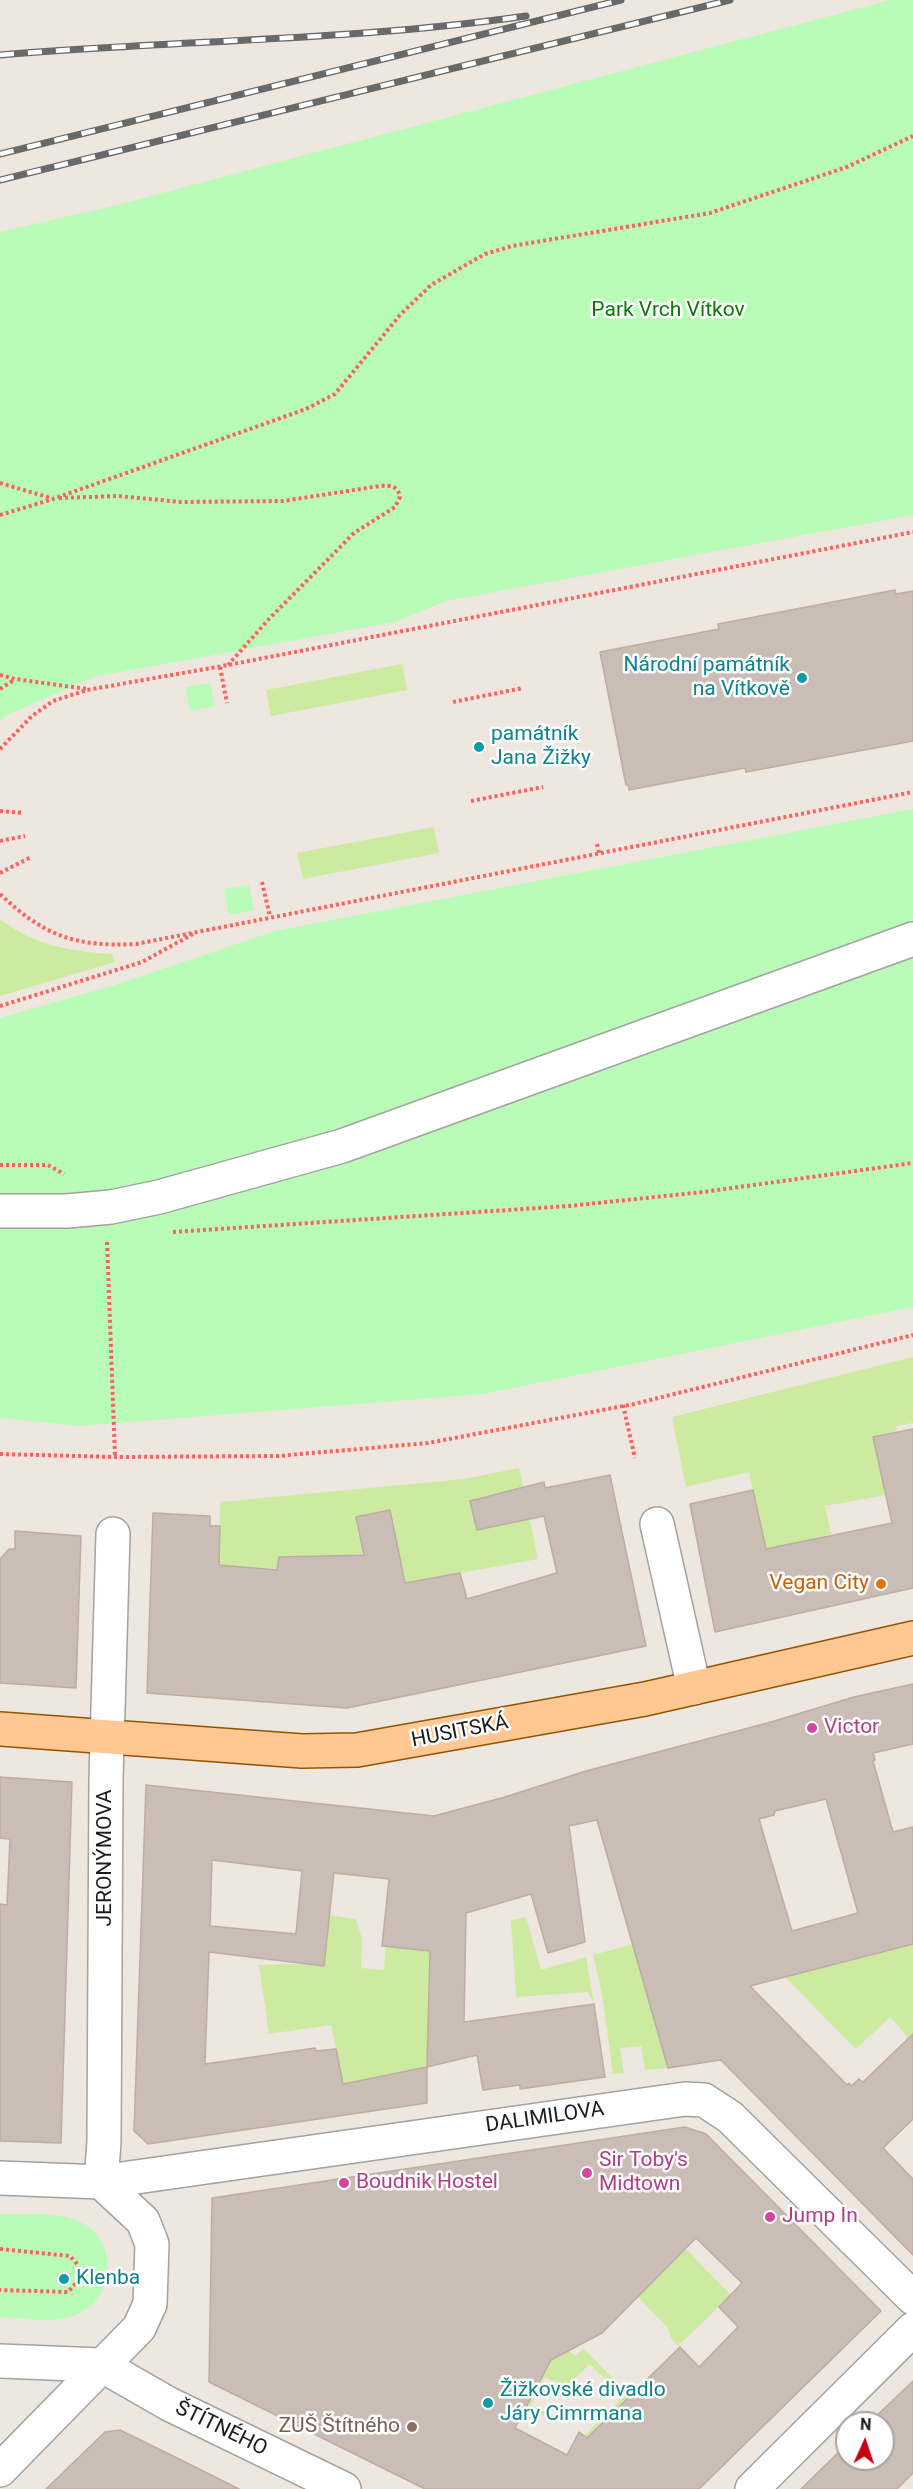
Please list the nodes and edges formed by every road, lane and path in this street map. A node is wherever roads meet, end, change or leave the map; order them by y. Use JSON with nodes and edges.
{"nodes":[{"id":1,"x":913,"y":136,"type":"edge"},
{"id":2,"x":0,"y":483,"type":"edge"},
{"id":3,"x":53,"y":499,"type":"junction"},
{"id":4,"x":0,"y":515,"type":"edge"},
{"id":5,"x":913,"y":532,"type":"edge"},
{"id":6,"x":228,"y":665,"type":"junction"},
{"id":7,"x":220,"y":667,"type":"junction"},
{"id":8,"x":0,"y":675,"type":"edge"},
{"id":9,"x":15,"y":679,"type":"junction"},
{"id":10,"x":524,"y":688,"type":"dead end"},
{"id":11,"x":0,"y":689,"type":"edge"},
{"id":12,"x":87,"y":690,"type":"junction"},
{"id":13,"x":453,"y":702,"type":"dead end"},
{"id":14,"x":227,"y":703,"type":"dead end"},
{"id":15,"x":0,"y":749,"type":"edge"},
{"id":16,"x":543,"y":787,"type":"dead end"},
{"id":17,"x":913,"y":792,"type":"edge"},
{"id":18,"x":471,"y":801,"type":"dead end"},
{"id":19,"x":0,"y":811,"type":"edge"},
{"id":20,"x":23,"y":813,"type":"dead end"},
{"id":21,"x":25,"y":836,"type":"dead end"},
{"id":22,"x":0,"y":841,"type":"edge"},
{"id":23,"x":597,"y":844,"type":"dead end"},
{"id":24,"x":599,"y":853,"type":"junction"},
{"id":25,"x":31,"y":857,"type":"dead end"},
{"id":26,"x":0,"y":873,"type":"edge"},
{"id":27,"x":262,"y":882,"type":"dead end"},
{"id":28,"x":0,"y":894,"type":"edge"},
{"id":29,"x":270,"y":917,"type":"junction"},
{"id":30,"x":198,"y":931,"type":"junction"},
{"id":31,"x":913,"y":939,"type":"edge"},
{"id":32,"x":0,"y":1006,"type":"edge"},
{"id":33,"x":913,"y":1163,"type":"edge"},
{"id":34,"x":0,"y":1165,"type":"edge"},
{"id":35,"x":68,"y":1176,"type":"dead end"},
{"id":36,"x":0,"y":1211,"type":"edge"},
{"id":37,"x":166,"y":1233,"type":"dead end"},
{"id":38,"x":106,"y":1236,"type":"dead end"},
{"id":39,"x":913,"y":1335,"type":"edge"},
{"id":40,"x":623,"y":1405,"type":"junction"},
{"id":41,"x":0,"y":1454,"type":"edge"},
{"id":42,"x":115,"y":1457,"type":"junction"},
{"id":43,"x":635,"y":1458,"type":"dead end"},
{"id":44,"x":657,"y":1524,"type":"dead end"},
{"id":45,"x":113,"y":1534,"type":"dead end"},
{"id":46,"x":913,"y":1638,"type":"edge"},
{"id":47,"x":694,"y":1688,"type":"junction"},
{"id":48,"x":0,"y":1729,"type":"edge"},
{"id":49,"x":108,"y":1737,"type":"junction"},
{"id":50,"x":0,"y":2178,"type":"edge"},
{"id":51,"x":101,"y":2182,"type":"junction"},
{"id":52,"x":0,"y":2249,"type":"edge"},
{"id":53,"x":0,"y":2290,"type":"edge"},
{"id":54,"x":913,"y":2298,"type":"edge"},
{"id":55,"x":913,"y":2330,"type":"edge"},
{"id":56,"x":0,"y":2361,"type":"edge"},
{"id":57,"x":101,"y":2365,"type":"junction"},
{"id":58,"x":0,"y":2470,"type":"edge"},
{"id":59,"x":344,"y":2489,"type":"edge"},
{"id":60,"x":752,"y":2489,"type":"edge"}],
"edges":[{"from":1,"to":3,"type":"path"},
{"from":2,"to":3,"type":"path"},
{"from":3,"to":4,"type":"path"},
{"from":3,"to":6,"type":"path"},
{"from":5,"to":6,"type":"path"},
{"from":6,"to":7,"type":"path"},
{"from":7,"to":12,"type":"path"},
{"from":7,"to":14,"type":"path"},
{"from":8,"to":9,"type":"path"},
{"from":9,"to":11,"type":"path"},
{"from":9,"to":12,"type":"path"},
{"from":10,"to":13,"type":"path"},
{"from":12,"to":15,"type":"path"},
{"from":16,"to":18,"type":"path"},
{"from":17,"to":24,"type":"path"},
{"from":19,"to":20,"type":"path"},
{"from":21,"to":22,"type":"path"},
{"from":23,"to":24,"type":"path"},
{"from":24,"to":29,"type":"path"},
{"from":25,"to":26,"type":"path"},
{"from":27,"to":29,"type":"path"},
{"from":28,"to":30,"type":"path"},
{"from":29,"to":30,"type":"path"},
{"from":30,"to":32,"type":"path"},
{"from":31,"to":36,"type":"street"},
{"from":33,"to":37,"type":"path"},
{"from":34,"to":35,"type":"path"},
{"from":38,"to":42,"type":"path"},
{"from":39,"to":40,"type":"path"},
{"from":40,"to":42,"type":"path"},
{"from":40,"to":43,"type":"path"},
{"from":41,"to":42,"type":"path"},
{"from":44,"to":47,"type":"street"},
{"from":45,"to":49,"type":"street","name":"JERONÝMOVA"},
{"from":46,"to":47,"type":"main road","name":"HUSITSKÁ"},
{"from":47,"to":49,"type":"main road","name":"HUSITSKÁ"},
{"from":48,"to":49,"type":"main road","name":"HUSITSKÁ"},
{"from":49,"to":51,"type":"street","name":"JERONÝMOVA"},
{"from":50,"to":51,"type":"street","name":"DALIMILOVA"},
{"from":51,"to":54,"type":"street","name":"DALIMILOVA"},
{"from":51,"to":57,"type":"street"},
{"from":52,"to":53,"type":"path"},
{"from":55,"to":60,"type":"street"},
{"from":56,"to":57,"type":"street"},
{"from":57,"to":58,"type":"street"},
{"from":57,"to":59,"type":"street","name":"ŠTÍTNÉHO"}]}
